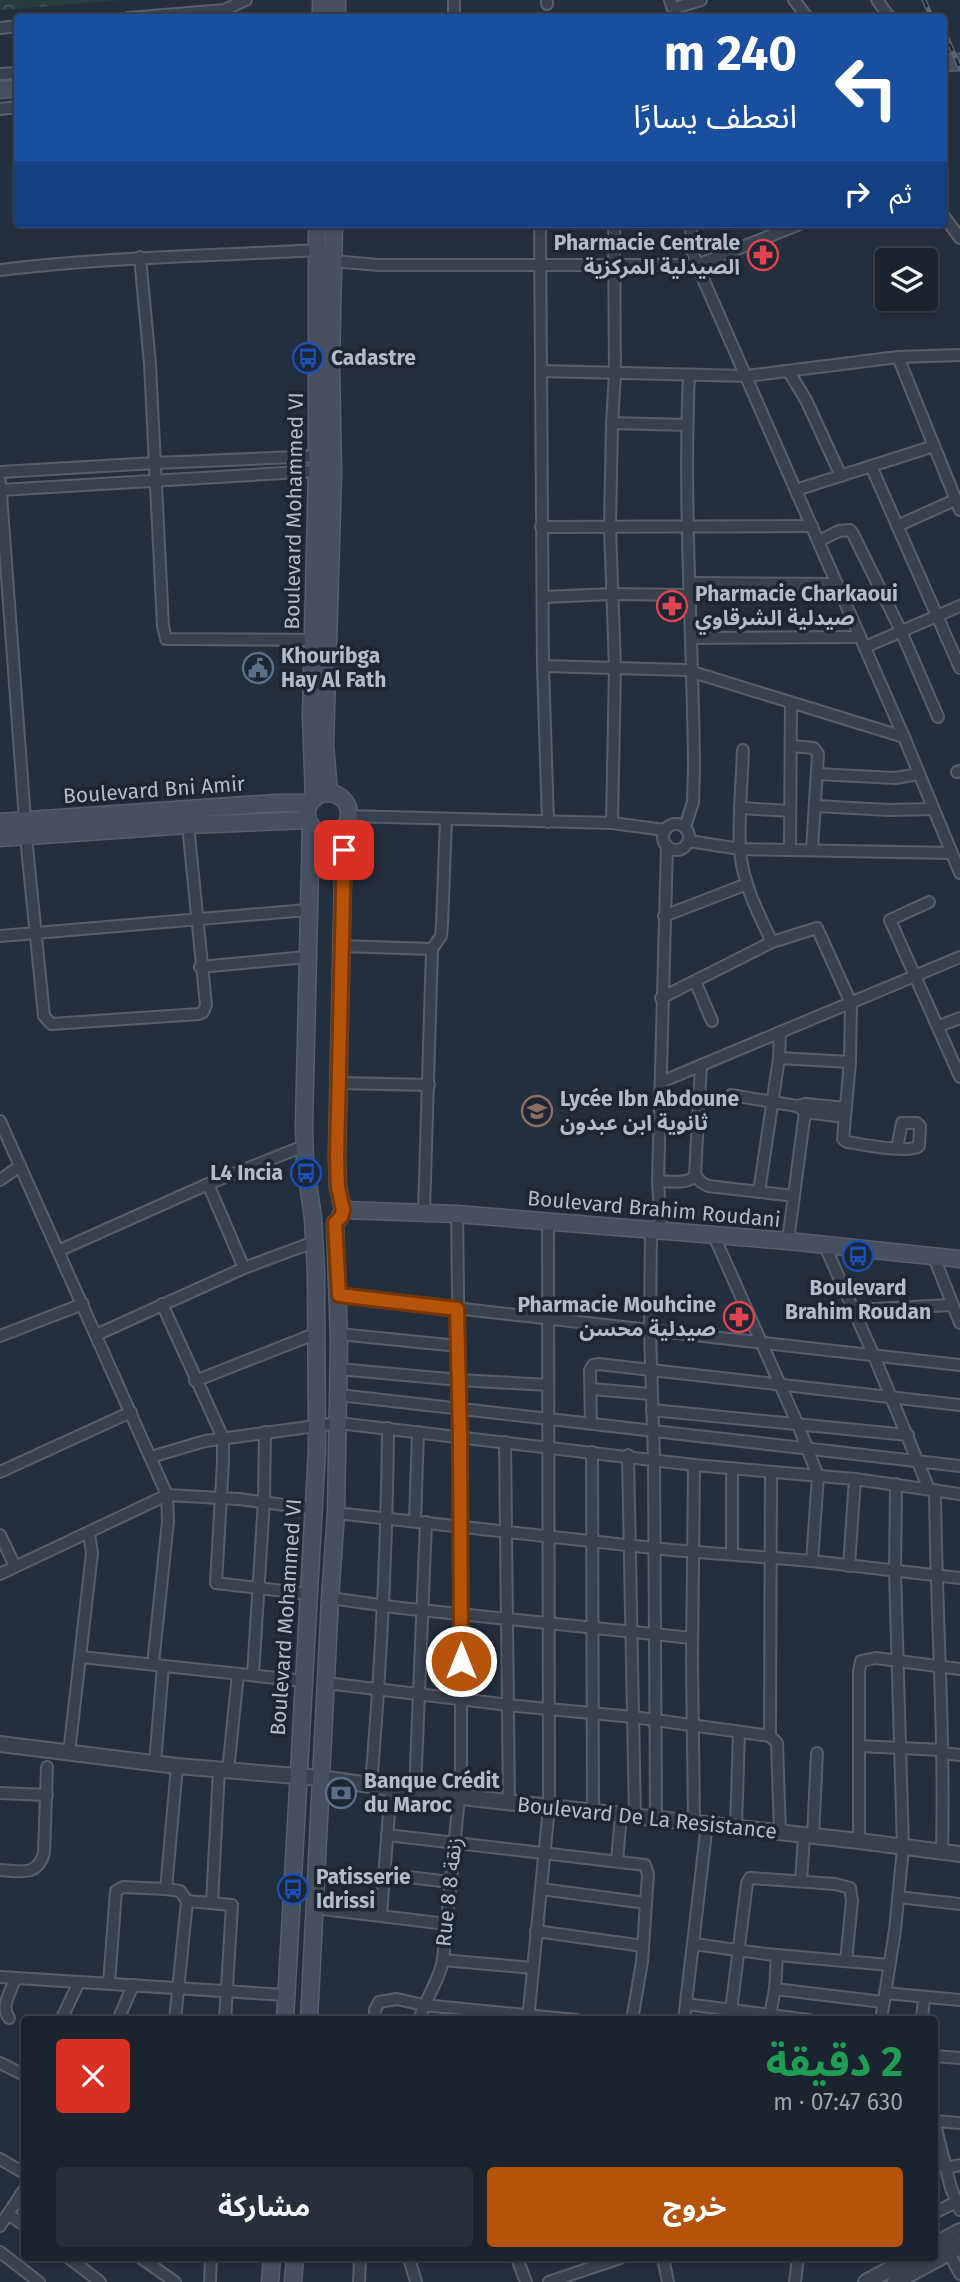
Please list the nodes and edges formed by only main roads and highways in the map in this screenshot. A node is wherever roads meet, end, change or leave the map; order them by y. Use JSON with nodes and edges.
{"nodes":[{"id":1,"x":317,"y":228,"type":"edge"},
{"id":2,"x":334,"y":228,"type":"edge"},
{"id":3,"x":314,"y":808,"type":"junction"},
{"id":4,"x":347,"y":821,"type":"junction"},
{"id":5,"x":0,"y":822,"type":"edge"},
{"id":6,"x":0,"y":838,"type":"edge"},
{"id":7,"x":312,"y":1211,"type":"junction"},
{"id":8,"x":340,"y":1211,"type":"junction"},
{"id":9,"x":960,"y":1259,"type":"edge"},
{"id":10,"x":285,"y":2016,"type":"edge"},
{"id":11,"x":309,"y":2016,"type":"edge"},
{"id":12,"x":272,"y":2261,"type":"edge"},
{"id":13,"x":295,"y":2261,"type":"edge"},
{"id":14,"x":270,"y":2282,"type":"edge"},
{"id":15,"x":293,"y":2282,"type":"edge"}],
"edges":[{"from":1,"to":3,"type":"main road","name":"Boulevard Mohammed VI"},
{"from":2,"to":3,"type":"main road","name":"Boulevard Mohammed VI"},
{"from":3,"to":4,"type":"main road"},
{"from":3,"to":4,"type":"main road"},
{"from":3,"to":5,"type":"main road","name":"Boulevard Bni Amir"},
{"from":3,"to":6,"type":"main road","name":"Boulevard Bni Amir"},
{"from":3,"to":7,"type":"main road","name":"Boulevard Mohammed VI"},
{"from":4,"to":8,"type":"main road","name":"Boulevard Mohammed VI"},
{"from":7,"to":8,"type":"main road"},
{"from":7,"to":8,"type":"main road"},
{"from":7,"to":10,"type":"main road","name":"Boulevard Mohammed VI"},
{"from":8,"to":9,"type":"main road","name":"Boulevard Brahim Roudani"},
{"from":8,"to":11,"type":"main road","name":"Boulevard Mohammed VI"},
{"from":12,"to":14,"type":"main road"},
{"from":13,"to":15,"type":"main road"}]}
